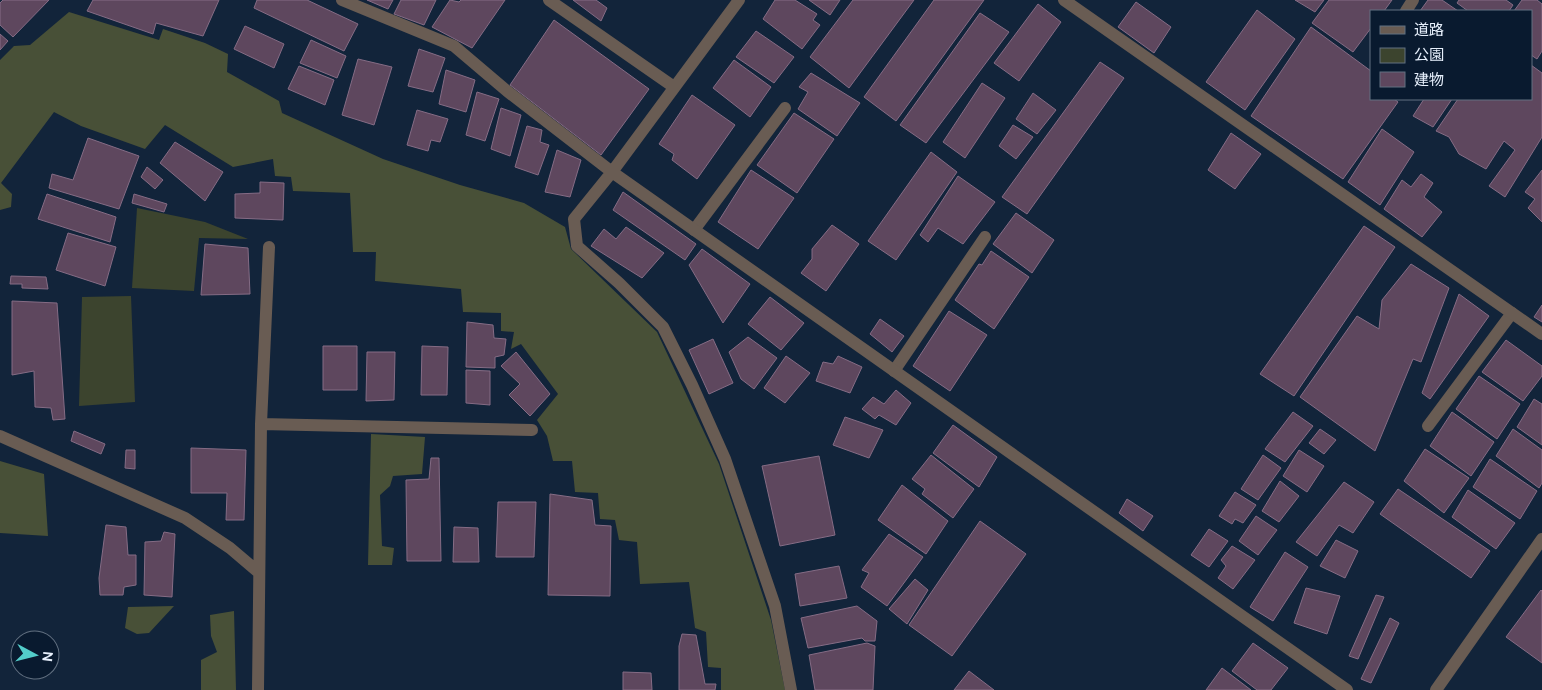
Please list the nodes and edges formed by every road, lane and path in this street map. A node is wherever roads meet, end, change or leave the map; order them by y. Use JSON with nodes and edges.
{"nodes":[{"id":1,"x":342,"y":0,"type":"edge"},
{"id":2,"x":549,"y":0,"type":"edge"},
{"id":3,"x":739,"y":0,"type":"edge"},
{"id":4,"x":1064,"y":0,"type":"edge"},
{"id":5,"x":674,"y":88,"type":"junction"},
{"id":6,"x":785,"y":108,"type":"dead end"},
{"id":7,"x":612,"y":172,"type":"junction"},
{"id":8,"x":694,"y":230,"type":"junction"},
{"id":9,"x":985,"y":237,"type":"dead end"},
{"id":10,"x":269,"y":247,"type":"dead end"},
{"id":11,"x":1512,"y":313,"type":"junction"},
{"id":12,"x":1542,"y":334,"type":"edge"},
{"id":13,"x":894,"y":371,"type":"junction"},
{"id":14,"x":261,"y":424,"type":"junction"},
{"id":15,"x":1428,"y":426,"type":"dead end"},
{"id":16,"x":532,"y":430,"type":"dead end"},
{"id":17,"x":0,"y":436,"type":"edge"},
{"id":18,"x":1542,"y":539,"type":"edge"},
{"id":19,"x":258,"y":571,"type":"junction"},
{"id":20,"x":258,"y":690,"type":"edge"},
{"id":21,"x":791,"y":690,"type":"edge"},
{"id":22,"x":1347,"y":690,"type":"edge"},
{"id":23,"x":1436,"y":690,"type":"edge"}],
"edges":[{"from":1,"to":7,"type":"street"},
{"from":2,"to":5,"type":"street"},
{"from":3,"to":5,"type":"street"},
{"from":4,"to":11,"type":"street"},
{"from":5,"to":7,"type":"street"},
{"from":6,"to":8,"type":"street"},
{"from":7,"to":8,"type":"street"},
{"from":7,"to":21,"type":"street"},
{"from":8,"to":13,"type":"street"},
{"from":9,"to":13,"type":"street"},
{"from":10,"to":14,"type":"street"},
{"from":11,"to":12,"type":"street"},
{"from":11,"to":15,"type":"street"},
{"from":13,"to":22,"type":"street"},
{"from":14,"to":16,"type":"street"},
{"from":14,"to":19,"type":"street"},
{"from":17,"to":19,"type":"street"},
{"from":18,"to":23,"type":"street"},
{"from":19,"to":20,"type":"street"}]}
